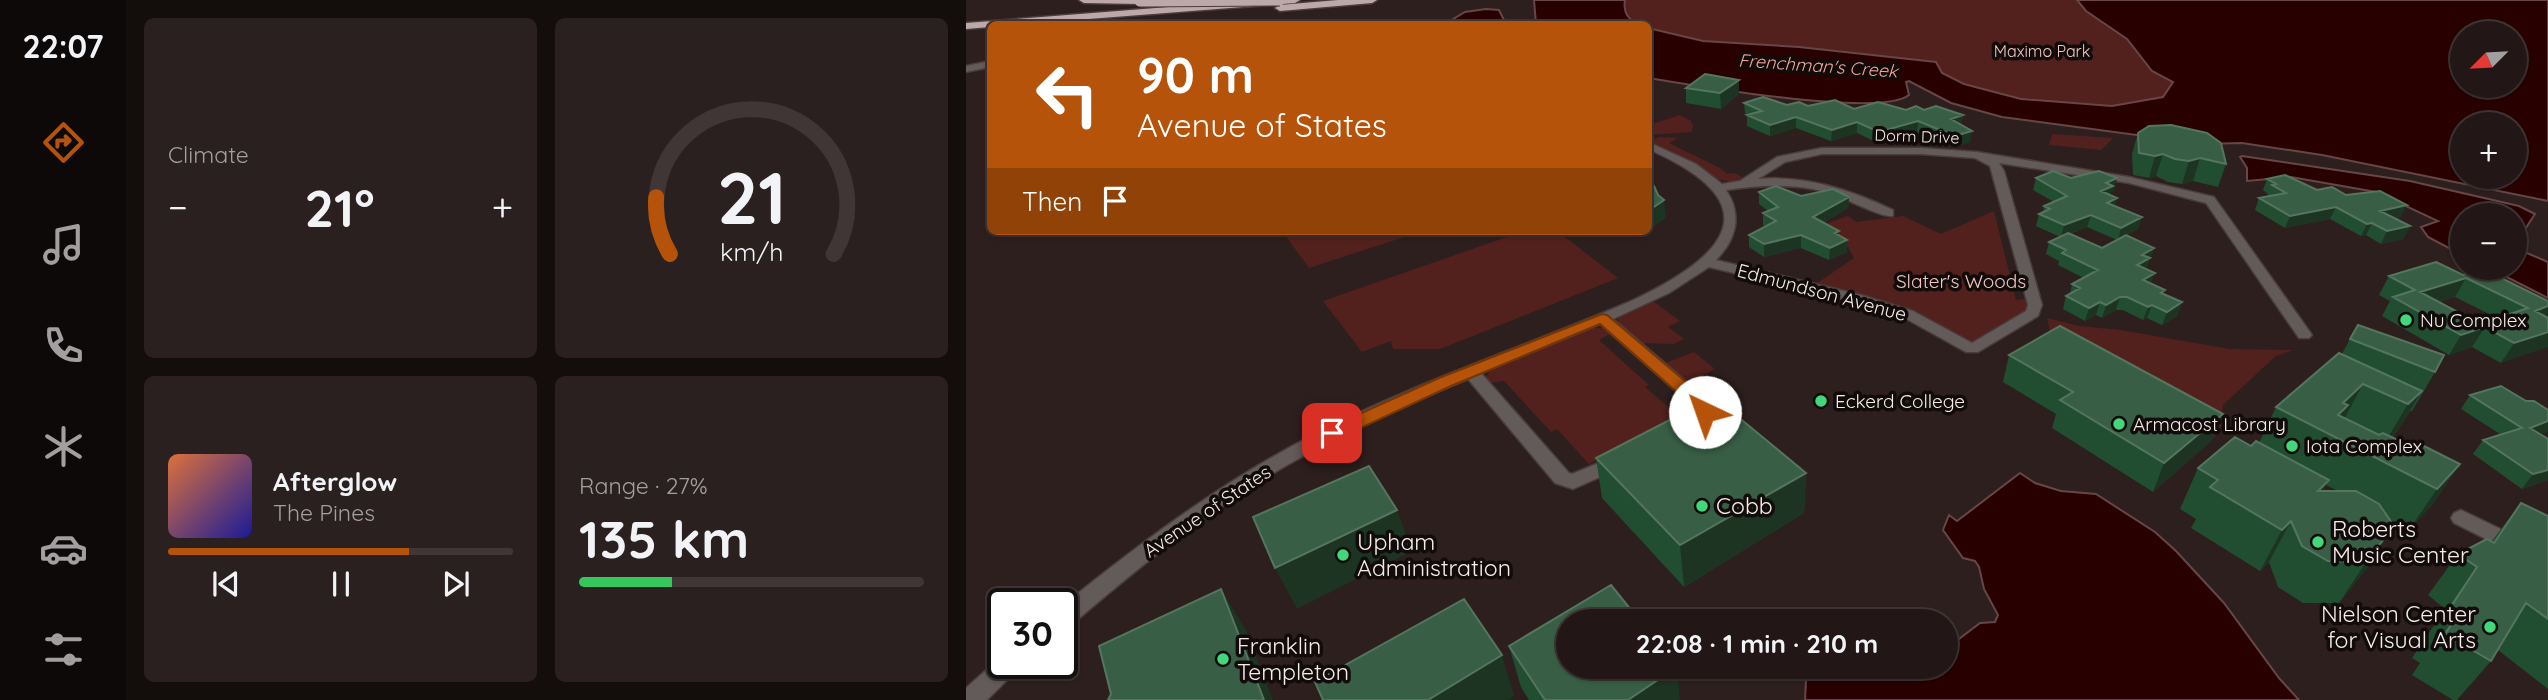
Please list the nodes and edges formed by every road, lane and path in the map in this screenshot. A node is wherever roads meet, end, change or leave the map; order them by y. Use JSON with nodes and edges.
{"nodes":[{"id":1,"x":1084,"y":0,"type":"edge"},
{"id":2,"x":1211,"y":0,"type":"edge"},
{"id":3,"x":1251,"y":0,"type":"edge"},
{"id":4,"x":1280,"y":0,"type":"edge"},
{"id":5,"x":1295,"y":0,"type":"edge"},
{"id":6,"x":1372,"y":0,"type":"edge"},
{"id":7,"x":1140,"y":1,"type":"edge"},
{"id":8,"x":1013,"y":13,"type":"junction"},
{"id":9,"x":966,"y":15,"type":"edge"},
{"id":10,"x":1048,"y":21,"type":"edge"},
{"id":11,"x":1095,"y":21,"type":"edge"},
{"id":12,"x":987,"y":26,"type":"edge"},
{"id":13,"x":966,"y":28,"type":"edge"},
{"id":14,"x":987,"y":29,"type":"edge"},
{"id":15,"x":987,"y":65,"type":"edge"},
{"id":16,"x":966,"y":69,"type":"edge"},
{"id":17,"x":1652,"y":147,"type":"edge"},
{"id":18,"x":1985,"y":158,"type":"junction"},
{"id":19,"x":1749,"y":181,"type":"junction"},
{"id":20,"x":1720,"y":188,"type":"junction"},
{"id":21,"x":1889,"y":213,"type":"dead end"},
{"id":22,"x":1705,"y":262,"type":"junction"},
{"id":23,"x":1602,"y":318,"type":"junction"},
{"id":24,"x":2304,"y":335,"type":"dead end"},
{"id":25,"x":1972,"y":349,"type":"joint"},
{"id":26,"x":1471,"y":372,"type":"junction"},
{"id":27,"x":1679,"y":429,"type":"edge"},
{"id":28,"x":1634,"y":453,"type":"edge"},
{"id":29,"x":2462,"y":518,"type":"dead end"},
{"id":30,"x":2548,"y":562,"type":"edge"},
{"id":31,"x":1078,"y":606,"type":"edge"},
{"id":32,"x":992,"y":679,"type":"edge"},
{"id":33,"x":970,"y":700,"type":"edge"}],
"edges":[{"from":1,"to":7,"type":"highway"},
{"from":2,"to":8,"type":"highway"},
{"from":3,"to":8,"type":"highway"},
{"from":4,"to":7,"type":"highway","bridge":true},
{"from":5,"to":10,"type":"highway"},
{"from":6,"to":11,"type":"highway"},
{"from":8,"to":9,"type":"highway"},
{"from":12,"to":13,"type":"highway"},
{"from":13,"to":14,"type":"highway"},
{"from":15,"to":16,"type":"street"},
{"from":17,"to":20,"type":"street"},
{"from":18,"to":19,"type":"street","name":"Dorm Drive"},
{"from":18,"to":24,"type":"street"},
{"from":18,"to":25,"type":"street","name":"Dorm Drive"},
{"from":19,"to":20,"type":"street"},
{"from":19,"to":21,"type":"street"},
{"from":20,"to":22,"type":"street","name":"Avenue of States"},
{"from":22,"to":23,"type":"street","name":"Avenue of States"},
{"from":22,"to":25,"type":"street","name":"Edmundson Avenue"},
{"from":23,"to":26,"type":"street","name":"Avenue of States"},
{"from":23,"to":27,"type":"street"},
{"from":26,"to":28,"type":"street"},
{"from":26,"to":31,"type":"street","name":"Avenue of States"},
{"from":29,"to":30,"type":"street"},
{"from":32,"to":33,"type":"street"}]}
